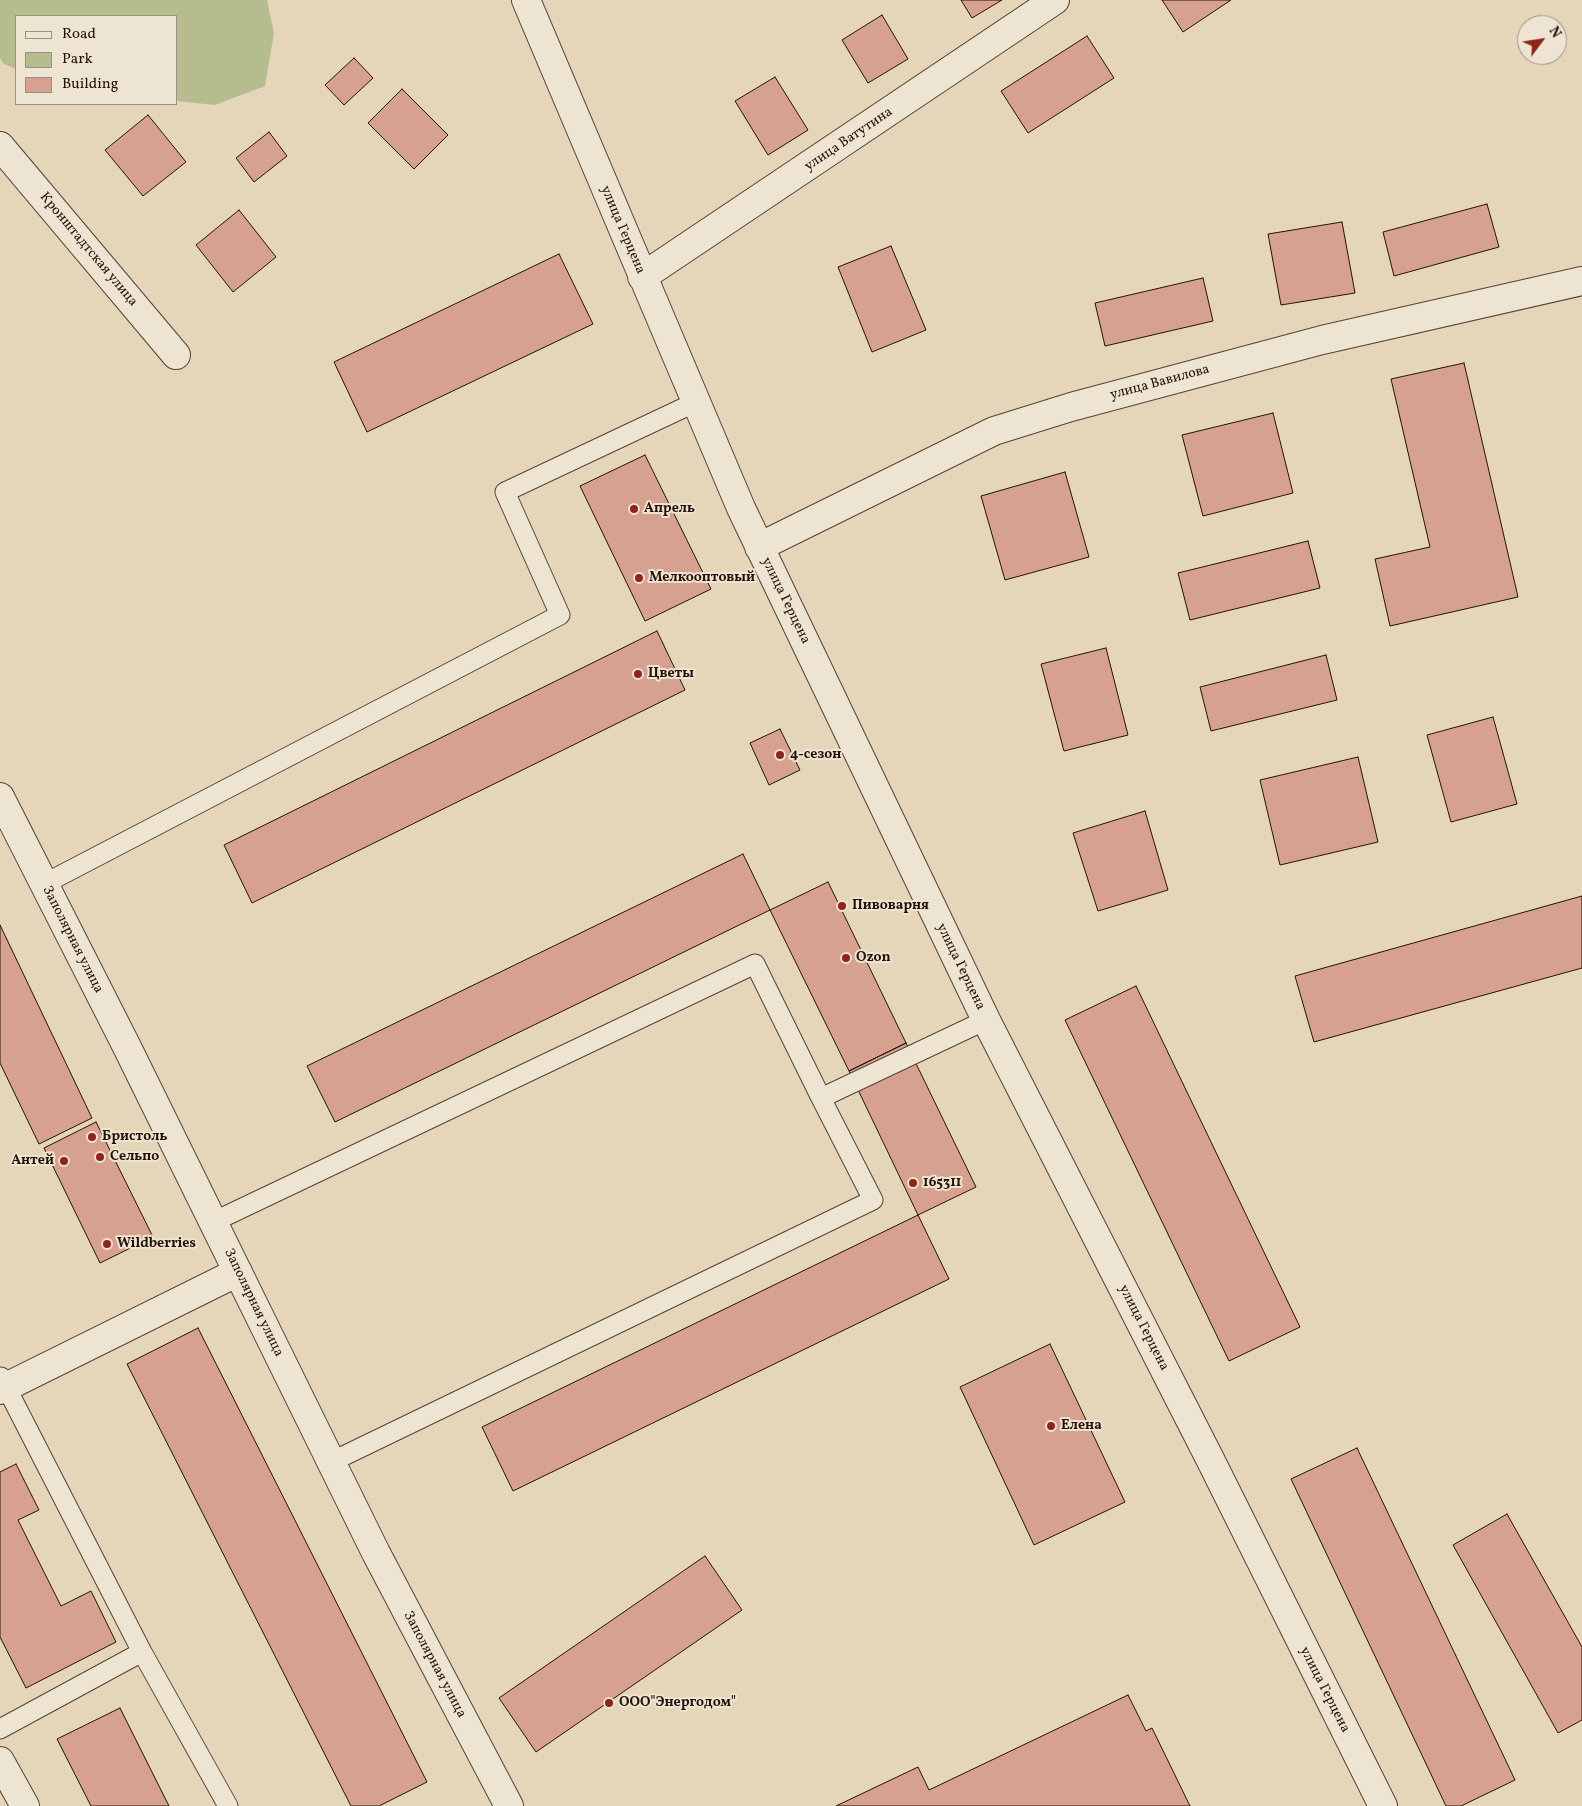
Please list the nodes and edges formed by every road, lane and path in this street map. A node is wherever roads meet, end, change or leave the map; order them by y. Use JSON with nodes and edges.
{"nodes":[{"id":1,"x":526,"y":0,"type":"edge"},
{"id":2,"x":1055,"y":0,"type":"edge"},
{"id":3,"x":0,"y":146,"type":"edge"},
{"id":4,"x":642,"y":277,"type":"junction"},
{"id":5,"x":1582,"y":281,"type":"edge"},
{"id":6,"x":176,"y":355,"type":"dead end"},
{"id":7,"x":696,"y":402,"type":"junction"},
{"id":8,"x":759,"y":547,"type":"junction"},
{"id":9,"x":0,"y":797,"type":"edge"},
{"id":10,"x":44,"y":884,"type":"junction"},
{"id":11,"x":986,"y":1020,"type":"junction"},
{"id":12,"x":821,"y":1098,"type":"junction"},
{"id":13,"x":213,"y":1222,"type":"junction"},
{"id":14,"x":238,"y":1272,"type":"junction"},
{"id":15,"x":2,"y":1384,"type":"edge"},
{"id":16,"x":331,"y":1462,"type":"junction"},
{"id":17,"x":142,"y":1652,"type":"junction"},
{"id":18,"x":0,"y":1729,"type":"edge"},
{"id":19,"x":0,"y":1761,"type":"edge"},
{"id":20,"x":25,"y":1806,"type":"edge"},
{"id":21,"x":228,"y":1806,"type":"edge"},
{"id":22,"x":509,"y":1806,"type":"edge"},
{"id":23,"x":1383,"y":1806,"type":"edge"}],
"edges":[{"from":1,"to":4,"type":"street","name":"улица Герцена"},
{"from":2,"to":4,"type":"street","name":"улица Ватутина"},
{"from":3,"to":6,"type":"street","name":"Кронштадтская улица"},
{"from":4,"to":7,"type":"street","name":"улица Герцена"},
{"from":5,"to":8,"type":"street","name":"улица Вавилова"},
{"from":7,"to":8,"type":"street","name":"улица Герцена"},
{"from":7,"to":10,"type":"lane"},
{"from":8,"to":11,"type":"street","name":"улица Герцена"},
{"from":9,"to":10,"type":"street","name":"Заполярная улица"},
{"from":10,"to":13,"type":"street","name":"Заполярная улица"},
{"from":11,"to":12,"type":"lane"},
{"from":11,"to":23,"type":"street","name":"улица Герцена"},
{"from":12,"to":13,"type":"lane"},
{"from":12,"to":16,"type":"lane"},
{"from":13,"to":14,"type":"street","name":"Заполярная улица"},
{"from":14,"to":15,"type":"street"},
{"from":14,"to":16,"type":"street","name":"Заполярная улица"},
{"from":15,"to":17,"type":"lane"},
{"from":16,"to":22,"type":"street","name":"Заполярная улица"},
{"from":17,"to":18,"type":"lane"},
{"from":17,"to":21,"type":"lane"},
{"from":19,"to":20,"type":"street"}]}
